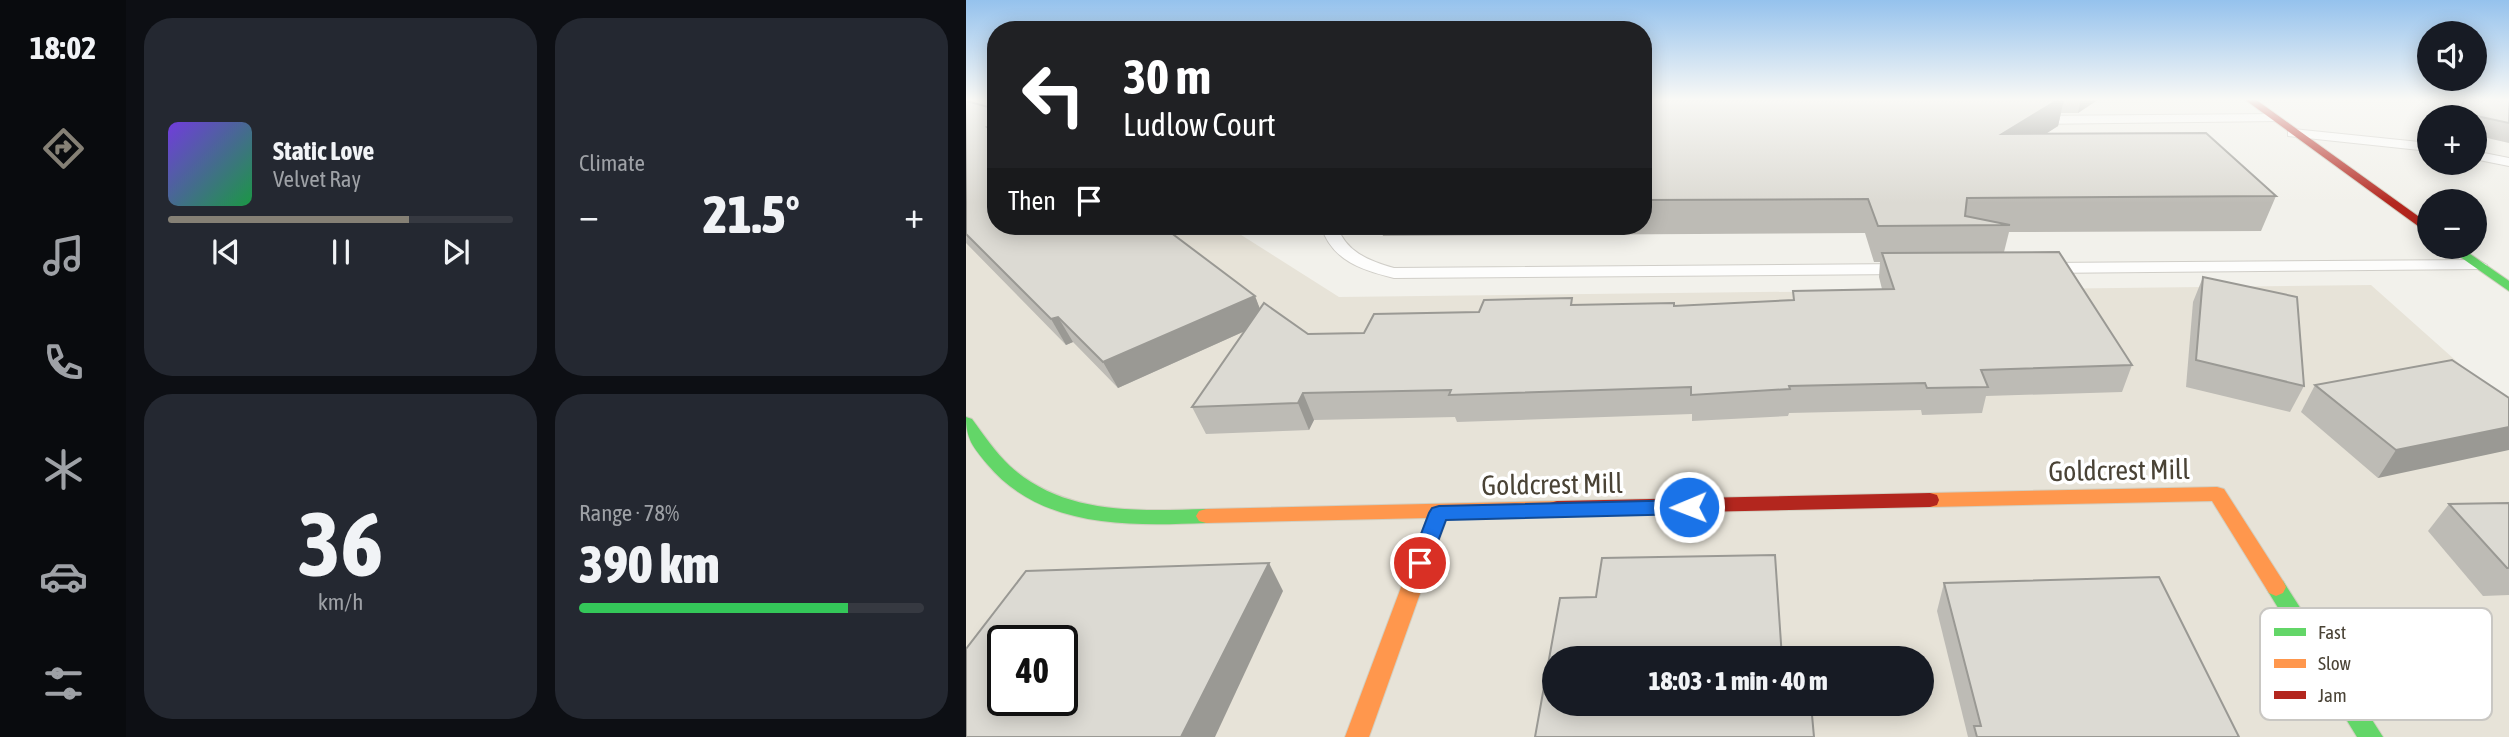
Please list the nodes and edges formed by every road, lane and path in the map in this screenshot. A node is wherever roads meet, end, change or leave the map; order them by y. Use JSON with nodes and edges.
{"nodes":[{"id":1,"x":2116,"y":133,"type":"edge"},
{"id":2,"x":2293,"y":133,"type":"edge"},
{"id":3,"x":2297,"y":133,"type":"edge"},
{"id":4,"x":2119,"y":137,"type":"edge"},
{"id":5,"x":2417,"y":146,"type":"edge"},
{"id":6,"x":2487,"y":158,"type":"edge"},
{"id":7,"x":2509,"y":162,"type":"edge"},
{"id":8,"x":2417,"y":221,"type":"edge"},
{"id":9,"x":1331,"y":235,"type":"edge"},
{"id":10,"x":2470,"y":259,"type":"edge"},
{"id":11,"x":2479,"y":265,"type":"junction"},
{"id":12,"x":1922,"y":269,"type":"edge"},
{"id":13,"x":2020,"y":269,"type":"edge"},
{"id":14,"x":2509,"y":287,"type":"edge"},
{"id":15,"x":966,"y":423,"type":"edge"},
{"id":16,"x":1439,"y":513,"type":"junction"},
{"id":17,"x":2289,"y":608,"type":"edge"},
{"id":18,"x":2360,"y":720,"type":"edge"},
{"id":19,"x":1357,"y":737,"type":"edge"},
{"id":20,"x":2371,"y":737,"type":"edge"}],
"edges":[{"from":1,"to":4,"type":"lane"},
{"from":2,"to":8,"type":"street"},
{"from":3,"to":5,"type":"lane"},
{"from":6,"to":7,"type":"lane"},
{"from":9,"to":12,"type":"lane"},
{"from":10,"to":11,"type":"street"},
{"from":11,"to":13,"type":"lane"},
{"from":11,"to":14,"type":"street"},
{"from":15,"to":16,"type":"street","name":"Goldcrest Mill"},
{"from":16,"to":17,"type":"street","name":"Goldcrest Mill"},
{"from":16,"to":19,"type":"street"},
{"from":18,"to":20,"type":"street","name":"Goldcrest Mill"}]}
